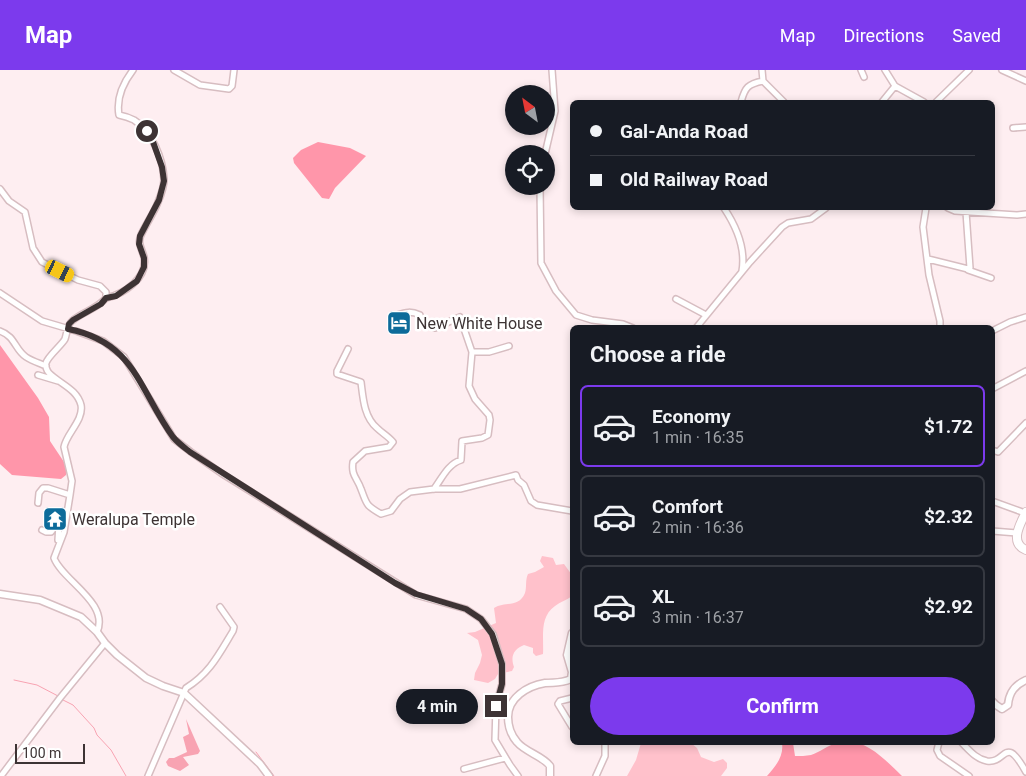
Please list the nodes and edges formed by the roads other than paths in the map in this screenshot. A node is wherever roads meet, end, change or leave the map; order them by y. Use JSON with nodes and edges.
{"nodes":[{"id":1,"x":133,"y":70,"type":"edge"},
{"id":2,"x":174,"y":70,"type":"edge"},
{"id":3,"x":234,"y":70,"type":"edge"},
{"id":4,"x":552,"y":70,"type":"edge"},
{"id":5,"x":762,"y":70,"type":"edge"},
{"id":6,"x":861,"y":70,"type":"edge"},
{"id":7,"x":885,"y":70,"type":"edge"},
{"id":8,"x":969,"y":70,"type":"edge"},
{"id":9,"x":1002,"y":70,"type":"edge"},
{"id":10,"x":864,"y":77,"type":"dead end"},
{"id":11,"x":763,"y":80,"type":"junction"},
{"id":12,"x":1026,"y":81,"type":"edge"},
{"id":13,"x":895,"y":86,"type":"junction"},
{"id":14,"x":742,"y":100,"type":"edge"},
{"id":15,"x":782,"y":100,"type":"edge"},
{"id":16,"x":884,"y":100,"type":"edge"},
{"id":17,"x":920,"y":100,"type":"edge"},
{"id":18,"x":938,"y":100,"type":"edge"},
{"id":19,"x":1026,"y":127,"type":"edge"},
{"id":20,"x":1013,"y":128,"type":"dead end"},
{"id":21,"x":547,"y":145,"type":"edge"},
{"id":22,"x":0,"y":189,"type":"edge"},
{"id":23,"x":540,"y":195,"type":"edge"},
{"id":24,"x":725,"y":210,"type":"edge"},
{"id":25,"x":823,"y":210,"type":"edge"},
{"id":26,"x":926,"y":210,"type":"edge"},
{"id":27,"x":953,"y":210,"type":"edge"},
{"id":28,"x":966,"y":212,"type":"junction"},
{"id":29,"x":1026,"y":214,"type":"edge"},
{"id":30,"x":928,"y":258,"type":"junction"},
{"id":31,"x":968,"y":269,"type":"junction"},
{"id":32,"x":741,"y":274,"type":"junction"},
{"id":33,"x":991,"y":278,"type":"dead end"},
{"id":34,"x":0,"y":293,"type":"edge"},
{"id":35,"x":106,"y":298,"type":"junction"},
{"id":36,"x":676,"y":299,"type":"dead end"},
{"id":37,"x":397,"y":315,"type":"dead end"},
{"id":38,"x":706,"y":315,"type":"junction"},
{"id":39,"x":1026,"y":317,"type":"edge"},
{"id":40,"x":626,"y":325,"type":"edge"},
{"id":41,"x":698,"y":325,"type":"edge"},
{"id":42,"x":940,"y":325,"type":"edge"},
{"id":43,"x":68,"y":329,"type":"junction"},
{"id":44,"x":995,"y":330,"type":"edge"},
{"id":45,"x":0,"y":331,"type":"edge"},
{"id":46,"x":509,"y":346,"type":"dead end"},
{"id":47,"x":348,"y":349,"type":"dead end"},
{"id":48,"x":472,"y":352,"type":"junction"},
{"id":49,"x":46,"y":366,"type":"junction"},
{"id":50,"x":1026,"y":370,"type":"edge"},
{"id":51,"x":38,"y":376,"type":"dead end"},
{"id":52,"x":61,"y":382,"type":"junction"},
{"id":53,"x":995,"y":387,"type":"edge"},
{"id":54,"x":1026,"y":423,"type":"edge"},
{"id":55,"x":995,"y":451,"type":"edge"},
{"id":56,"x":434,"y":489,"type":"junction"},
{"id":57,"x":70,"y":496,"type":"junction"},
{"id":58,"x":995,"y":502,"type":"edge"},
{"id":59,"x":38,"y":503,"type":"dead end"},
{"id":60,"x":570,"y":511,"type":"edge"},
{"id":61,"x":1026,"y":513,"type":"edge"},
{"id":62,"x":42,"y":530,"type":"dead end"},
{"id":63,"x":995,"y":531,"type":"edge"},
{"id":64,"x":1017,"y":533,"type":"junction"},
{"id":65,"x":58,"y":544,"type":"junction"},
{"id":66,"x":1026,"y":550,"type":"edge"},
{"id":67,"x":0,"y":594,"type":"edge"},
{"id":68,"x":220,"y":607,"type":"dead end"},
{"id":69,"x":97,"y":632,"type":"junction"},
{"id":70,"x":105,"y":643,"type":"junction"},
{"id":71,"x":570,"y":644,"type":"edge"},
{"id":72,"x":570,"y":664,"type":"edge"},
{"id":73,"x":570,"y":679,"type":"edge"},
{"id":74,"x":1026,"y":680,"type":"edge"},
{"id":75,"x":184,"y":693,"type":"junction"},
{"id":76,"x":570,"y":698,"type":"edge"},
{"id":77,"x":995,"y":704,"type":"edge"},
{"id":78,"x":570,"y":723,"type":"edge"},
{"id":79,"x":605,"y":745,"type":"edge"},
{"id":80,"x":938,"y":745,"type":"edge"},
{"id":81,"x":964,"y":745,"type":"edge"},
{"id":82,"x":505,"y":758,"type":"junction"},
{"id":83,"x":1024,"y":763,"type":"edge"},
{"id":84,"x":464,"y":769,"type":"dead end"},
{"id":85,"x":1026,"y":772,"type":"edge"},
{"id":86,"x":1,"y":776,"type":"edge"},
{"id":87,"x":148,"y":776,"type":"edge"},
{"id":88,"x":270,"y":776,"type":"edge"},
{"id":89,"x":518,"y":776,"type":"edge"},
{"id":90,"x":550,"y":776,"type":"edge"},
{"id":91,"x":596,"y":776,"type":"edge"},
{"id":92,"x":970,"y":776,"type":"edge"}],
"edges":[{"from":1,"to":35,"type":"street"},
{"from":2,"to":3,"type":"street"},
{"from":4,"to":21,"type":"street"},
{"from":5,"to":11,"type":"street"},
{"from":6,"to":10,"type":"street"},
{"from":7,"to":13,"type":"street"},
{"from":8,"to":18,"type":"street"},
{"from":9,"to":12,"type":"street"},
{"from":11,"to":14,"type":"street"},
{"from":11,"to":15,"type":"street"},
{"from":13,"to":16,"type":"street"},
{"from":13,"to":17,"type":"street"},
{"from":19,"to":20,"type":"street"},
{"from":22,"to":35,"type":"street"},
{"from":23,"to":40,"type":"street"},
{"from":24,"to":32,"type":"street"},
{"from":25,"to":32,"type":"street"},
{"from":26,"to":30,"type":"street"},
{"from":27,"to":28,"type":"street"},
{"from":28,"to":29,"type":"street"},
{"from":28,"to":31,"type":"street"},
{"from":30,"to":31,"type":"street"},
{"from":30,"to":42,"type":"street"},
{"from":31,"to":33,"type":"street"},
{"from":32,"to":38,"type":"street"},
{"from":34,"to":43,"type":"street"},
{"from":35,"to":43,"type":"street"},
{"from":36,"to":38,"type":"street"},
{"from":37,"to":48,"type":"street"},
{"from":38,"to":41,"type":"street"},
{"from":39,"to":44,"type":"street"},
{"from":43,"to":49,"type":"street"},
{"from":43,"to":82,"type":"street"},
{"from":45,"to":49,"type":"street"},
{"from":46,"to":48,"type":"street"},
{"from":47,"to":56,"type":"street"},
{"from":48,"to":56,"type":"street"},
{"from":49,"to":52,"type":"street"},
{"from":50,"to":53,"type":"street"},
{"from":51,"to":52,"type":"street"},
{"from":52,"to":57,"type":"street"},
{"from":54,"to":55,"type":"street"},
{"from":56,"to":60,"type":"street"},
{"from":57,"to":59,"type":"street"},
{"from":57,"to":65,"type":"street"},
{"from":58,"to":61,"type":"street"},
{"from":61,"to":64,"type":"main road"},
{"from":62,"to":65,"type":"street"},
{"from":63,"to":64,"type":"street"},
{"from":64,"to":66,"type":"main road"},
{"from":65,"to":69,"type":"street"},
{"from":67,"to":69,"type":"street"},
{"from":68,"to":75,"type":"street"},
{"from":69,"to":70,"type":"street"},
{"from":70,"to":75,"type":"street"},
{"from":70,"to":86,"type":"street"},
{"from":71,"to":72,"type":"street"},
{"from":73,"to":90,"type":"street"},
{"from":74,"to":77,"type":"street"},
{"from":75,"to":87,"type":"street"},
{"from":75,"to":88,"type":"street"},
{"from":76,"to":78,"type":"street"},
{"from":79,"to":91,"type":"street"},
{"from":80,"to":92,"type":"street"},
{"from":81,"to":83,"type":"street"},
{"from":82,"to":84,"type":"street"},
{"from":82,"to":89,"type":"street"},
{"from":83,"to":85,"type":"street"}]}
